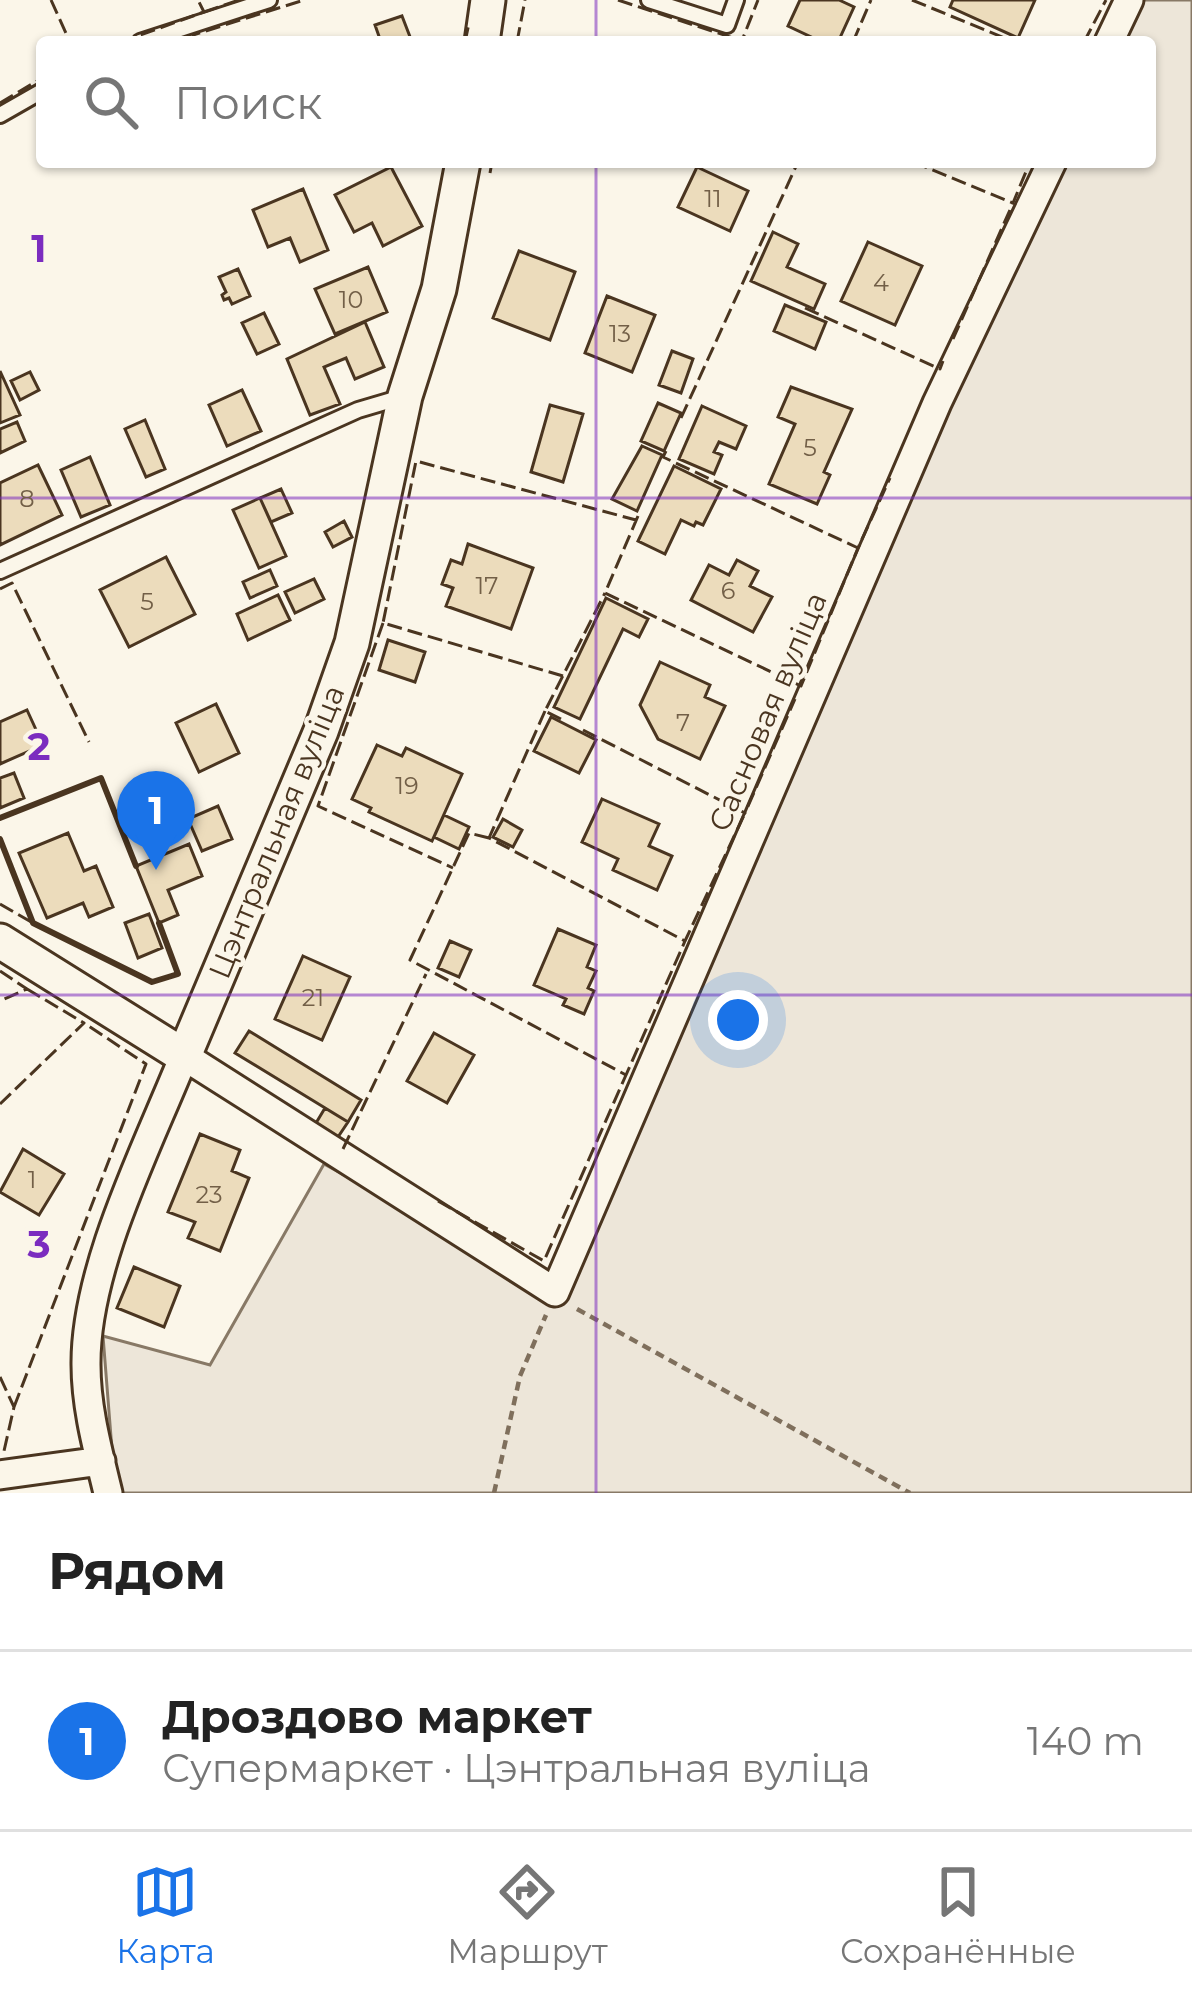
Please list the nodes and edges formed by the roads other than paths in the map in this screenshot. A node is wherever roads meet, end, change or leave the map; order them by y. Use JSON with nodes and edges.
{"nodes":[{"id":1,"x":269,"y":0,"type":"edge"},
{"id":2,"x":488,"y":0,"type":"edge"},
{"id":3,"x":650,"y":0,"type":"edge"},
{"id":4,"x":736,"y":0,"type":"edge"},
{"id":5,"x":1129,"y":0,"type":"edge"},
{"id":6,"x":158,"y":36,"type":"edge"},
{"id":7,"x":483,"y":36,"type":"edge"},
{"id":8,"x":1112,"y":36,"type":"edge"},
{"id":9,"x":36,"y":95,"type":"edge"},
{"id":10,"x":0,"y":116,"type":"edge"},
{"id":11,"x":462,"y":168,"type":"edge"},
{"id":12,"x":1049,"y":168,"type":"edge"},
{"id":13,"x":405,"y":396,"type":"junction"},
{"id":14,"x":0,"y":572,"type":"edge"},
{"id":15,"x":0,"y":941,"type":"edge"},
{"id":16,"x":184,"y":1056,"type":"junction"},
{"id":17,"x":100,"y":1461,"type":"junction"},
{"id":18,"x":0,"y":1475,"type":"edge"},
{"id":19,"x":108,"y":1493,"type":"edge"}],
"edges":[{"from":1,"to":6,"type":"lane"},
{"from":2,"to":7,"type":"street"},
{"from":3,"to":4,"type":"lane"},
{"from":5,"to":8,"type":"street"},
{"from":9,"to":10,"type":"lane"},
{"from":11,"to":13,"type":"street","name":"Цэнтральная вуліца"},
{"from":12,"to":16,"type":"street","name":"Сасновая вуліца"},
{"from":13,"to":14,"type":"lane"},
{"from":13,"to":16,"type":"street","name":"Цэнтральная вуліца"},
{"from":15,"to":16,"type":"street"},
{"from":16,"to":17,"type":"street","name":"Цэнтральная вуліца"},
{"from":17,"to":18,"type":"street"},
{"from":17,"to":19,"type":"street","name":"Цэнтральная вуліца"}]}
